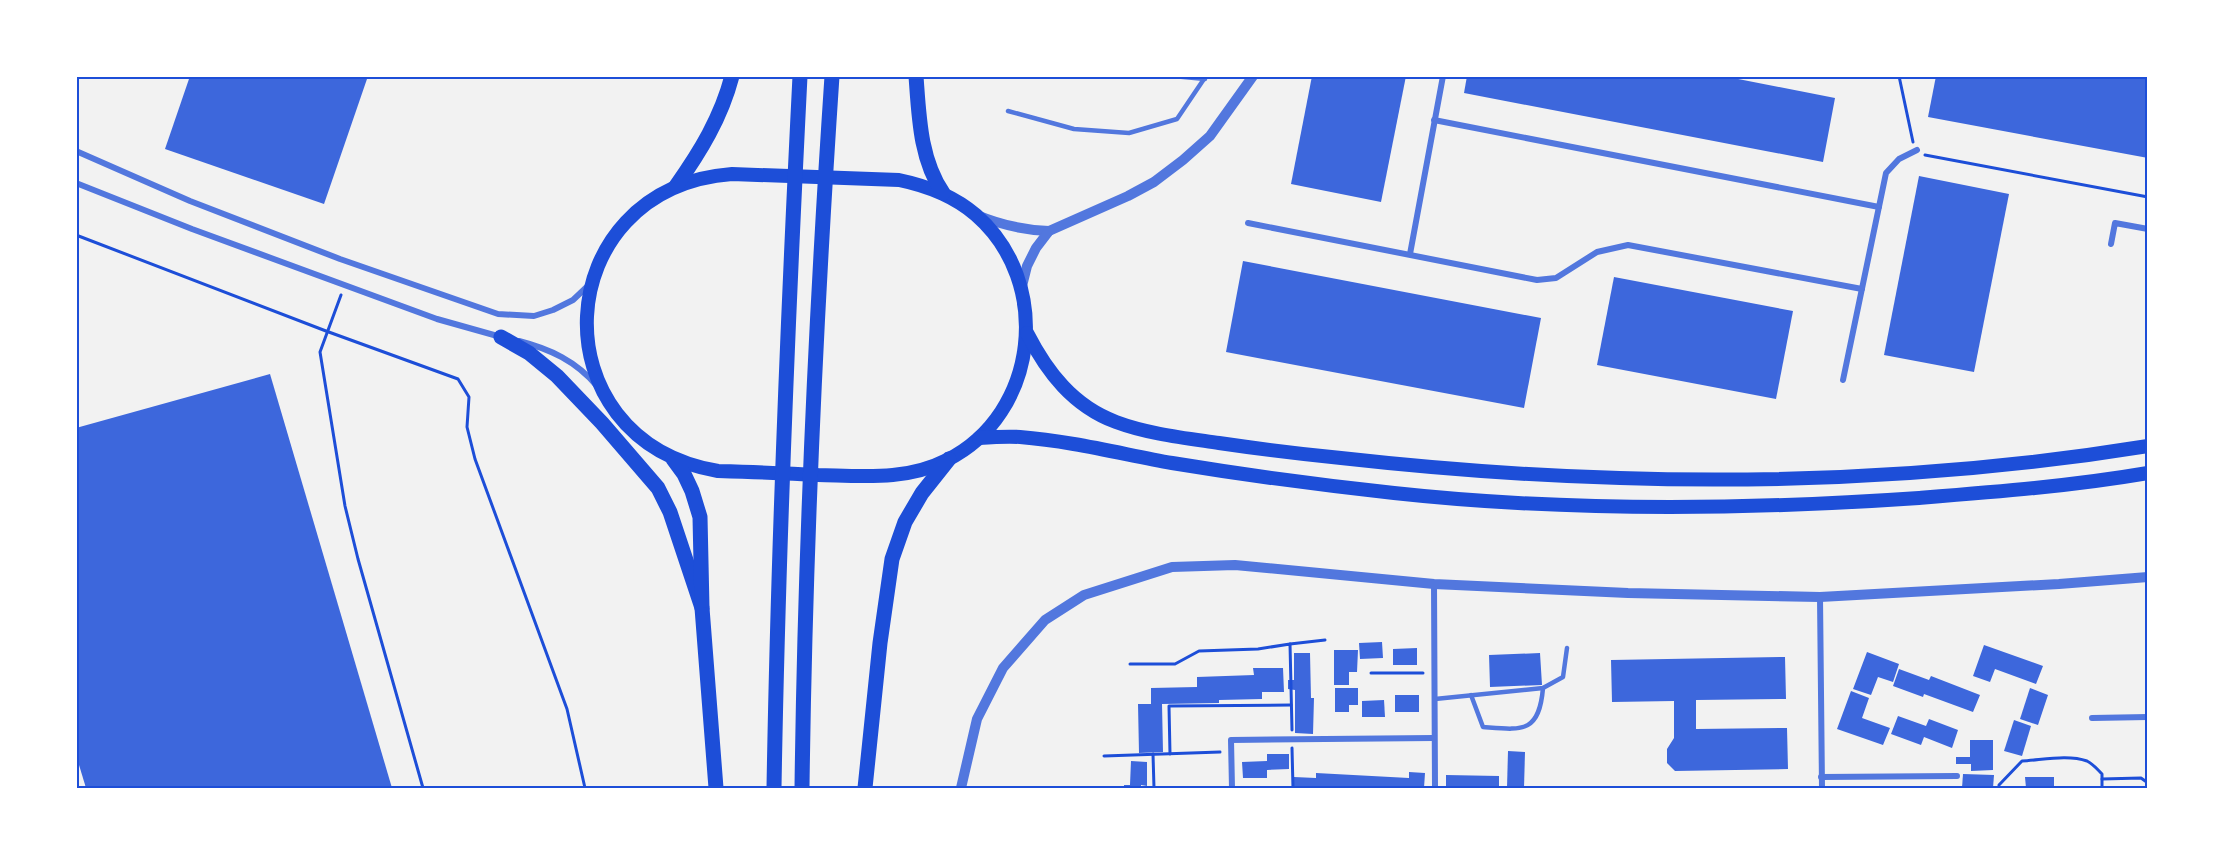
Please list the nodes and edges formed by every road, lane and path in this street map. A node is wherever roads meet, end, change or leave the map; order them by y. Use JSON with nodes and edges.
{"nodes":[{"id":1,"x":732,"y":76,"type":"edge"},
{"id":2,"x":800,"y":76,"type":"edge"},
{"id":3,"x":832,"y":76,"type":"edge"},
{"id":4,"x":916,"y":76,"type":"edge"},
{"id":5,"x":1173,"y":76,"type":"edge"},
{"id":6,"x":1253,"y":76,"type":"edge"},
{"id":7,"x":1443,"y":76,"type":"edge"},
{"id":8,"x":1900,"y":77,"type":"edge"},
{"id":9,"x":1205,"y":78,"type":"edge"},
{"id":10,"x":1008,"y":111,"type":"dead end"},
{"id":11,"x":1434,"y":120,"type":"junction"},
{"id":12,"x":1917,"y":150,"type":"junction"},
{"id":13,"x":76,"y":151,"type":"edge"},
{"id":14,"x":76,"y":183,"type":"edge"},
{"id":15,"x":676,"y":186,"type":"junction"},
{"id":16,"x":943,"y":193,"type":"junction"},
{"id":17,"x":2148,"y":197,"type":"edge"},
{"id":18,"x":1879,"y":207,"type":"junction"},
{"id":19,"x":976,"y":215,"type":"junction"},
{"id":20,"x":1248,"y":223,"type":"dead end"},
{"id":21,"x":2148,"y":229,"type":"edge"},
{"id":22,"x":1049,"y":231,"type":"junction"},
{"id":23,"x":76,"y":235,"type":"edge"},
{"id":24,"x":2111,"y":244,"type":"dead end"},
{"id":25,"x":1410,"y":254,"type":"junction"},
{"id":26,"x":592,"y":282,"type":"junction"},
{"id":27,"x":345,"y":285,"type":"junction"},
{"id":28,"x":1022,"y":286,"type":"junction"},
{"id":29,"x":1862,"y":289,"type":"junction"},
{"id":30,"x":326,"y":331,"type":"junction"},
{"id":31,"x":1028,"y":333,"type":"junction"},
{"id":32,"x":501,"y":337,"type":"junction"},
{"id":33,"x":1843,"y":380,"type":"dead end"},
{"id":34,"x":603,"y":393,"type":"junction"},
{"id":35,"x":979,"y":438,"type":"junction"},
{"id":36,"x":2148,"y":446,"type":"edge"},
{"id":37,"x":673,"y":459,"type":"junction"},
{"id":38,"x":949,"y":459,"type":"junction"},
{"id":39,"x":2148,"y":473,"type":"edge"},
{"id":40,"x":2148,"y":577,"type":"edge"},
{"id":41,"x":1434,"y":584,"type":"junction"},
{"id":42,"x":1820,"y":597,"type":"junction"},
{"id":43,"x":702,"y":608,"type":"junction"},
{"id":44,"x":1324,"y":640,"type":"dead end"},
{"id":45,"x":1290,"y":644,"type":"junction"},
{"id":46,"x":1567,"y":648,"type":"dead end"},
{"id":47,"x":1130,"y":664,"type":"dead end"},
{"id":48,"x":1371,"y":673,"type":"dead end"},
{"id":49,"x":1434,"y":673,"type":"junction"},
{"id":50,"x":1544,"y":688,"type":"junction"},
{"id":51,"x":1471,"y":695,"type":"junction"},
{"id":52,"x":1435,"y":699,"type":"junction"},
{"id":53,"x":1291,"y":705,"type":"junction"},
{"id":54,"x":2148,"y":717,"type":"edge"},
{"id":55,"x":2092,"y":718,"type":"dead end"},
{"id":56,"x":1434,"y":738,"type":"junction"},
{"id":57,"x":1292,"y":739,"type":"junction"},
{"id":58,"x":1231,"y":752,"type":"junction"},
{"id":59,"x":1153,"y":754,"type":"junction"},
{"id":60,"x":1170,"y":754,"type":"junction"},
{"id":61,"x":1104,"y":756,"type":"dead end"},
{"id":62,"x":1957,"y":776,"type":"dead end"},
{"id":63,"x":1821,"y":777,"type":"junction"},
{"id":64,"x":2102,"y":779,"type":"junction"},
{"id":65,"x":2148,"y":783,"type":"edge"},
{"id":66,"x":423,"y":789,"type":"edge"},
{"id":67,"x":585,"y":789,"type":"edge"},
{"id":68,"x":716,"y":789,"type":"edge"},
{"id":69,"x":774,"y":789,"type":"edge"},
{"id":70,"x":802,"y":789,"type":"edge"},
{"id":71,"x":865,"y":789,"type":"edge"},
{"id":72,"x":961,"y":789,"type":"edge"},
{"id":73,"x":1154,"y":789,"type":"edge"},
{"id":74,"x":1232,"y":789,"type":"edge"},
{"id":75,"x":1293,"y":789,"type":"edge"},
{"id":76,"x":1435,"y":789,"type":"edge"},
{"id":77,"x":1822,"y":789,"type":"edge"},
{"id":78,"x":1999,"y":789,"type":"edge"},
{"id":79,"x":2102,"y":789,"type":"edge"}],
"edges":[{"from":1,"to":15,"type":"highway"},
{"from":2,"to":69,"type":"highway"},
{"from":3,"to":70,"type":"highway"},
{"from":4,"to":16,"type":"highway"},
{"from":5,"to":9,"type":"lane"},
{"from":6,"to":22,"type":"street"},
{"from":7,"to":11,"type":"street"},
{"from":8,"to":12,"type":"path"},
{"from":9,"to":10,"type":"lane"},
{"from":11,"to":18,"type":"street"},
{"from":11,"to":25,"type":"street"},
{"from":12,"to":17,"type":"path"},
{"from":12,"to":18,"type":"street"},
{"from":13,"to":26,"type":"street"},
{"from":14,"to":27,"type":"street"},
{"from":15,"to":16,"type":"main road"},
{"from":15,"to":26,"type":"main road"},
{"from":16,"to":19,"type":"main road"},
{"from":18,"to":29,"type":"street"},
{"from":19,"to":22,"type":"street"},
{"from":19,"to":28,"type":"main road"},
{"from":20,"to":25,"type":"street"},
{"from":21,"to":24,"type":"street"},
{"from":22,"to":28,"type":"street"},
{"from":23,"to":30,"type":"path"},
{"from":25,"to":29,"type":"street"},
{"from":26,"to":34,"type":"main road"},
{"from":27,"to":30,"type":"path"},
{"from":27,"to":32,"type":"street"},
{"from":28,"to":31,"type":"main road"},
{"from":29,"to":33,"type":"street"},
{"from":30,"to":66,"type":"path"},
{"from":30,"to":67,"type":"path"},
{"from":31,"to":35,"type":"main road"},
{"from":31,"to":36,"type":"main road"},
{"from":32,"to":34,"type":"street"},
{"from":32,"to":43,"type":"highway"},
{"from":34,"to":37,"type":"main road"},
{"from":35,"to":38,"type":"main road"},
{"from":35,"to":39,"type":"main road"},
{"from":37,"to":38,"type":"main road"},
{"from":37,"to":43,"type":"highway"},
{"from":38,"to":71,"type":"highway"},
{"from":40,"to":42,"type":"street"},
{"from":41,"to":42,"type":"street"},
{"from":41,"to":49,"type":"street"},
{"from":41,"to":72,"type":"street"},
{"from":42,"to":63,"type":"street"},
{"from":43,"to":68,"type":"highway"},
{"from":44,"to":45,"type":"path"},
{"from":45,"to":47,"type":"path"},
{"from":45,"to":53,"type":"path"},
{"from":46,"to":50,"type":"lane"},
{"from":48,"to":49,"type":"path"},
{"from":49,"to":52,"type":"street"},
{"from":50,"to":51,"type":"lane"},
{"from":50,"to":51,"type":"lane"},
{"from":51,"to":52,"type":"lane"},
{"from":52,"to":56,"type":"street"},
{"from":53,"to":57,"type":"path"},
{"from":53,"to":60,"type":"path"},
{"from":54,"to":55,"type":"street"},
{"from":56,"to":57,"type":"street"},
{"from":56,"to":76,"type":"street"},
{"from":57,"to":58,"type":"street"},
{"from":57,"to":75,"type":"path"},
{"from":58,"to":60,"type":"path"},
{"from":58,"to":74,"type":"street"},
{"from":59,"to":60,"type":"path"},
{"from":59,"to":61,"type":"path"},
{"from":59,"to":73,"type":"path"},
{"from":62,"to":63,"type":"street"},
{"from":63,"to":77,"type":"street"},
{"from":64,"to":65,"type":"path"},
{"from":64,"to":78,"type":"path"},
{"from":64,"to":79,"type":"path"}]}
